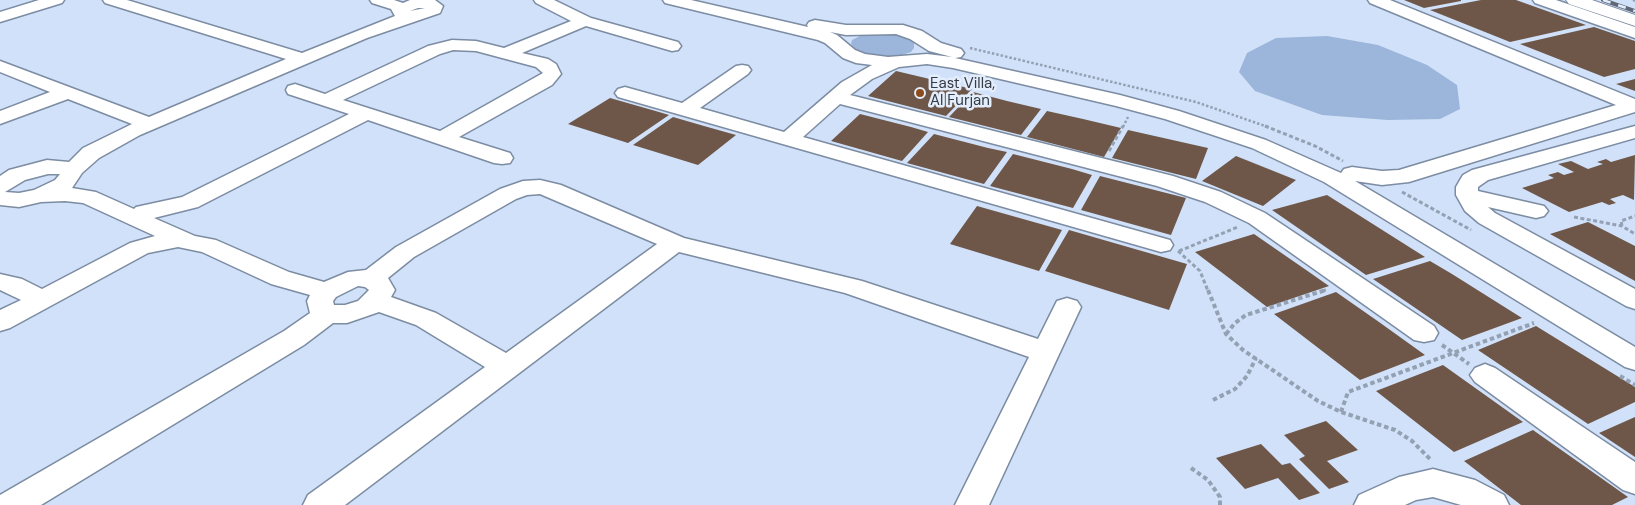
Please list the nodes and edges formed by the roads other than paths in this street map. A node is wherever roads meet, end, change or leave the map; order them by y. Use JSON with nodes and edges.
{"nodes":[{"id":1,"x":56,"y":0,"type":"edge"},
{"id":2,"x":111,"y":0,"type":"edge"},
{"id":3,"x":156,"y":0,"type":"edge"},
{"id":4,"x":378,"y":0,"type":"edge"},
{"id":5,"x":542,"y":0,"type":"edge"},
{"id":6,"x":671,"y":0,"type":"edge"},
{"id":7,"x":698,"y":0,"type":"edge"},
{"id":8,"x":1376,"y":0,"type":"edge"},
{"id":9,"x":1542,"y":0,"type":"edge"},
{"id":10,"x":1575,"y":0,"type":"edge"},
{"id":11,"x":1618,"y":0,"type":"edge"},
{"id":12,"x":418,"y":5,"type":"edge"},
{"id":13,"x":1635,"y":6,"type":"edge"},
{"id":14,"x":134,"y":7,"type":"junction"},
{"id":15,"x":0,"y":17,"type":"edge"},
{"id":16,"x":584,"y":21,"type":"junction"},
{"id":17,"x":1635,"y":21,"type":"edge"},
{"id":18,"x":874,"y":28,"type":"junction"},
{"id":19,"x":1635,"y":33,"type":"edge"},
{"id":20,"x":921,"y":40,"type":"junction"},
{"id":21,"x":672,"y":46,"type":"dead end"},
{"id":22,"x":843,"y":49,"type":"junction"},
{"id":23,"x":506,"y":54,"type":"junction"},
{"id":24,"x":303,"y":59,"type":"junction"},
{"id":25,"x":903,"y":60,"type":"junction"},
{"id":26,"x":0,"y":66,"type":"edge"},
{"id":27,"x":742,"y":70,"type":"dead end"},
{"id":28,"x":295,"y":90,"type":"dead end"},
{"id":29,"x":68,"y":92,"type":"junction"},
{"id":30,"x":842,"y":92,"type":"junction"},
{"id":31,"x":626,"y":93,"type":"dead end"},
{"id":32,"x":327,"y":100,"type":"junction"},
{"id":33,"x":686,"y":109,"type":"junction"},
{"id":34,"x":1635,"y":109,"type":"edge"},
{"id":35,"x":367,"y":113,"type":"junction"},
{"id":36,"x":0,"y":118,"type":"edge"},
{"id":37,"x":142,"y":127,"type":"junction"},
{"id":38,"x":1635,"y":132,"type":"edge"},
{"id":39,"x":443,"y":138,"type":"junction"},
{"id":40,"x":788,"y":138,"type":"junction"},
{"id":41,"x":502,"y":158,"type":"dead end"},
{"id":42,"x":47,"y":167,"type":"junction"},
{"id":43,"x":1362,"y":175,"type":"junction"},
{"id":44,"x":70,"y":176,"type":"junction"},
{"id":45,"x":0,"y":186,"type":"edge"},
{"id":46,"x":1467,"y":195,"type":"junction"},
{"id":47,"x":1404,"y":198,"type":"junction"},
{"id":48,"x":15,"y":200,"type":"edge"},
{"id":49,"x":112,"y":202,"type":"junction"},
{"id":50,"x":1536,"y":211,"type":"dead end"},
{"id":51,"x":163,"y":225,"type":"junction"},
{"id":52,"x":675,"y":243,"type":"junction"},
{"id":53,"x":1170,"y":248,"type":"road end"},
{"id":54,"x":0,"y":282,"type":"edge"},
{"id":55,"x":374,"y":290,"type":"junction"},
{"id":56,"x":42,"y":300,"type":"junction"},
{"id":57,"x":1635,"y":300,"type":"edge"},
{"id":58,"x":327,"y":302,"type":"junction"},
{"id":59,"x":1068,"y":307,"type":"dead end"},
{"id":60,"x":0,"y":322,"type":"edge"},
{"id":61,"x":1424,"y":333,"type":"road end"},
{"id":62,"x":1635,"y":340,"type":"edge"},
{"id":63,"x":1046,"y":352,"type":"junction"},
{"id":64,"x":1635,"y":360,"type":"edge"},
{"id":65,"x":508,"y":367,"type":"junction"},
{"id":66,"x":1485,"y":374,"type":"road end"},
{"id":67,"x":1635,"y":480,"type":"edge"},
{"id":68,"x":1452,"y":494,"type":"edge"},
{"id":69,"x":12,"y":505,"type":"edge"},
{"id":70,"x":320,"y":505,"type":"edge"},
{"id":71,"x":972,"y":505,"type":"edge"},
{"id":72,"x":1371,"y":505,"type":"edge"},
{"id":73,"x":1406,"y":505,"type":"edge"},
{"id":74,"x":1492,"y":505,"type":"edge"}],
"edges":[{"from":1,"to":15,"type":"street"},
{"from":2,"to":14,"type":"street"},
{"from":3,"to":14,"type":"street"},
{"from":4,"to":12,"type":"street"},
{"from":5,"to":16,"type":"street"},
{"from":6,"to":22,"type":"street"},
{"from":7,"to":18,"type":"street"},
{"from":8,"to":34,"type":"street"},
{"from":9,"to":19,"type":"street"},
{"from":10,"to":17,"type":"main road"},
{"from":11,"to":13,"type":"main road"},
{"from":12,"to":24,"type":"street"},
{"from":14,"to":24,"type":"street"},
{"from":16,"to":21,"type":"street"},
{"from":16,"to":23,"type":"street"},
{"from":18,"to":20,"type":"street"},
{"from":18,"to":22,"type":"street"},
{"from":20,"to":25,"type":"street"},
{"from":20,"to":43,"type":"street"},
{"from":22,"to":25,"type":"street"},
{"from":22,"to":30,"type":"street"},
{"from":23,"to":32,"type":"street"},
{"from":23,"to":39,"type":"street"},
{"from":24,"to":37,"type":"street"},
{"from":25,"to":30,"type":"street"},
{"from":25,"to":64,"type":"street"},
{"from":26,"to":29,"type":"street"},
{"from":27,"to":33,"type":"street"},
{"from":28,"to":32,"type":"street"},
{"from":29,"to":36,"type":"street"},
{"from":29,"to":37,"type":"street"},
{"from":30,"to":40,"type":"street"},
{"from":30,"to":61,"type":"street"},
{"from":31,"to":33,"type":"street"},
{"from":32,"to":35,"type":"street"},
{"from":33,"to":40,"type":"street"},
{"from":34,"to":43,"type":"street"},
{"from":34,"to":47,"type":"street"},
{"from":35,"to":39,"type":"street"},
{"from":35,"to":51,"type":"street"},
{"from":37,"to":42,"type":"street"},
{"from":37,"to":44,"type":"street"},
{"from":38,"to":46,"type":"street"},
{"from":39,"to":41,"type":"street"},
{"from":40,"to":53,"type":"street"},
{"from":42,"to":44,"type":"street"},
{"from":42,"to":45,"type":"street"},
{"from":43,"to":47,"type":"street"},
{"from":44,"to":48,"type":"street"},
{"from":44,"to":49,"type":"street"},
{"from":46,"to":50,"type":"street"},
{"from":46,"to":57,"type":"street"},
{"from":47,"to":62,"type":"street"},
{"from":48,"to":49,"type":"street"},
{"from":49,"to":51,"type":"street"},
{"from":51,"to":56,"type":"street"},
{"from":51,"to":58,"type":"street"},
{"from":52,"to":55,"type":"street"},
{"from":52,"to":63,"type":"street"},
{"from":52,"to":65,"type":"street"},
{"from":54,"to":56,"type":"street"},
{"from":55,"to":58,"type":"street"},
{"from":55,"to":65,"type":"street"},
{"from":56,"to":60,"type":"street"},
{"from":58,"to":69,"type":"street"},
{"from":59,"to":63,"type":"street"},
{"from":63,"to":71,"type":"street"},
{"from":65,"to":70,"type":"street"},
{"from":66,"to":67,"type":"street"},
{"from":68,"to":72,"type":"street"},
{"from":68,"to":73,"type":"street"},
{"from":68,"to":74,"type":"street"}]}
